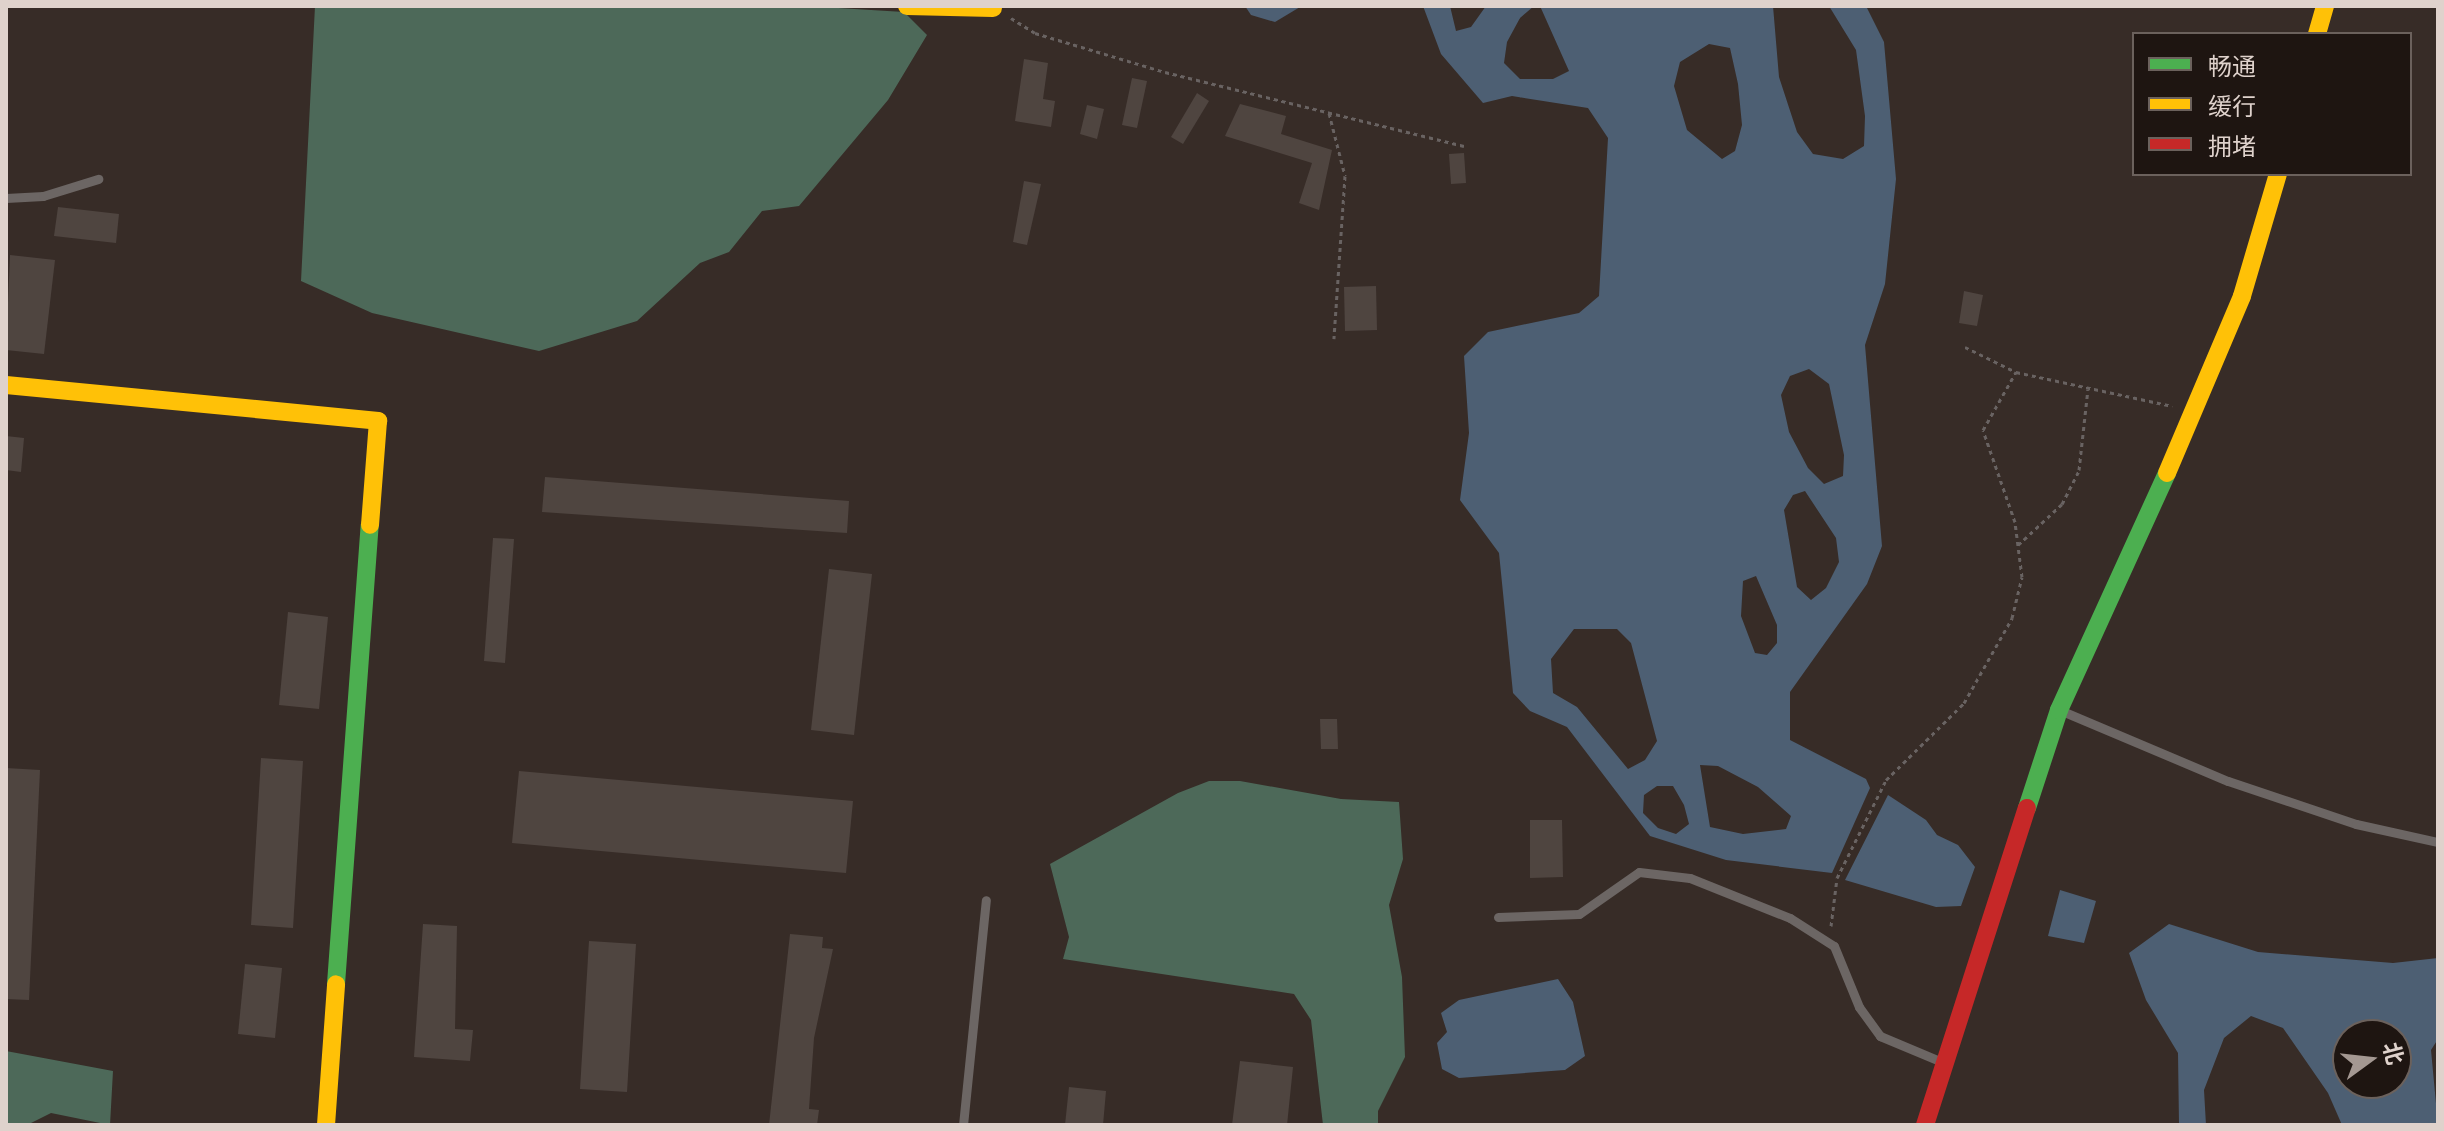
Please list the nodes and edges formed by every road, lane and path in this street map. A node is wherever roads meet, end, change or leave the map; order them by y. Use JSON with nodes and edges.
{"nodes":[{"id":1,"x":907,"y":6,"type":"edge"},
{"id":2,"x":2325,"y":6,"type":"edge"},
{"id":3,"x":993,"y":8,"type":"edge"},
{"id":4,"x":2318,"y":32,"type":"edge"},
{"id":5,"x":1329,"y":113,"type":"junction"},
{"id":6,"x":1464,"y":146,"type":"dead end"},
{"id":7,"x":2277,"y":176,"type":"edge"},
{"id":8,"x":98,"y":179,"type":"dead end"},
{"id":9,"x":6,"y":198,"type":"edge"},
{"id":10,"x":1334,"y":339,"type":"dead end"},
{"id":11,"x":1965,"y":347,"type":"dead end"},
{"id":12,"x":2016,"y":372,"type":"junction"},
{"id":13,"x":6,"y":385,"type":"edge"},
{"id":14,"x":2088,"y":389,"type":"junction"},
{"id":15,"x":2195,"y":411,"type":"junction"},
{"id":16,"x":2018,"y":545,"type":"junction"},
{"id":17,"x":2059,"y":710,"type":"junction"},
{"id":18,"x":2438,"y":842,"type":"edge"},
{"id":19,"x":986,"y":900,"type":"dead end"},
{"id":20,"x":1498,"y":917,"type":"dead end"},
{"id":21,"x":1834,"y":946,"type":"junction"},
{"id":22,"x":1945,"y":1063,"type":"junction"},
{"id":23,"x":326,"y":1125,"type":"edge"},
{"id":24,"x":963,"y":1125,"type":"edge"},
{"id":25,"x":1925,"y":1125,"type":"edge"}],
"edges":[{"from":1,"to":3,"type":"street"},
{"from":2,"to":4,"type":"street"},
{"from":3,"to":5,"type":"path"},
{"from":5,"to":6,"type":"path"},
{"from":5,"to":10,"type":"path"},
{"from":7,"to":15,"type":"street"},
{"from":8,"to":9,"type":"lane"},
{"from":11,"to":12,"type":"path"},
{"from":12,"to":14,"type":"path"},
{"from":12,"to":16,"type":"path"},
{"from":13,"to":23,"type":"street"},
{"from":14,"to":15,"type":"path"},
{"from":14,"to":16,"type":"path"},
{"from":15,"to":17,"type":"street"},
{"from":16,"to":21,"type":"path"},
{"from":17,"to":18,"type":"lane"},
{"from":17,"to":22,"type":"street"},
{"from":19,"to":24,"type":"lane"},
{"from":20,"to":21,"type":"lane"},
{"from":21,"to":22,"type":"lane"},
{"from":22,"to":25,"type":"street"}]}
